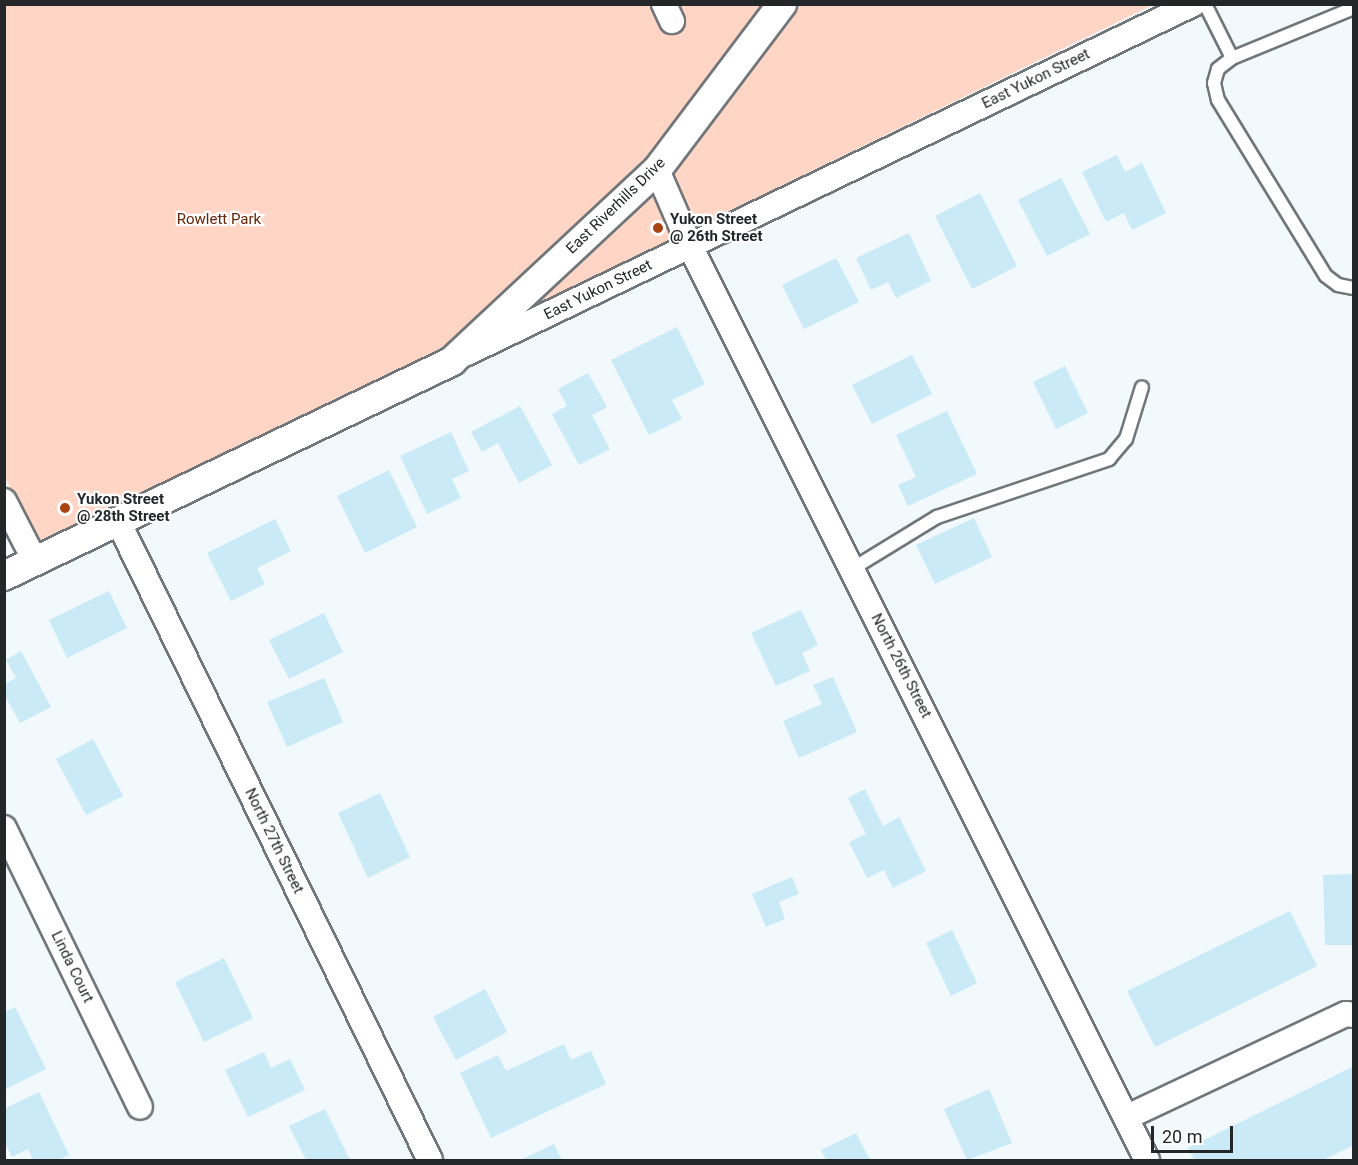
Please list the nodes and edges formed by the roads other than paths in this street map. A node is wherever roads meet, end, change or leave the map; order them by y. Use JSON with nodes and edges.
{"nodes":[{"id":1,"x":782,"y":4,"type":"edge"},
{"id":2,"x":1192,"y":4,"type":"edge"},
{"id":3,"x":1205,"y":4,"type":"edge"},
{"id":4,"x":1353,"y":9,"type":"edge"},
{"id":5,"x":1232,"y":57,"type":"junction"},
{"id":6,"x":657,"y":170,"type":"junction"},
{"id":7,"x":690,"y":246,"type":"junction"},
{"id":8,"x":1353,"y":288,"type":"edge"},
{"id":9,"x":452,"y":361,"type":"junction"},
{"id":10,"x":1142,"y":387,"type":"dead end"},
{"id":11,"x":4,"y":501,"type":"edge"},
{"id":12,"x":118,"y":521,"type":"junction"},
{"id":13,"x":34,"y":561,"type":"junction"},
{"id":14,"x":852,"y":569,"type":"junction"},
{"id":15,"x":4,"y":576,"type":"edge"},
{"id":16,"x":4,"y":828,"type":"edge"},
{"id":17,"x":1353,"y":1015,"type":"edge"},
{"id":18,"x":140,"y":1107,"type":"dead end"},
{"id":19,"x":1127,"y":1117,"type":"junction"},
{"id":20,"x":430,"y":1161,"type":"edge"},
{"id":21,"x":1148,"y":1161,"type":"edge"}],
"edges":[{"from":1,"to":6,"type":"street","name":"East Riverhills Drive"},
{"from":2,"to":7,"type":"street","name":"East Yukon Street"},
{"from":3,"to":5,"type":"lane"},
{"from":4,"to":5,"type":"lane"},
{"from":5,"to":8,"type":"lane"},
{"from":6,"to":7,"type":"street","name":"North 26th Street"},
{"from":6,"to":9,"type":"street","name":"East Riverhills Drive"},
{"from":7,"to":9,"type":"street","name":"East Yukon Street"},
{"from":7,"to":14,"type":"street","name":"North 26th Street"},
{"from":9,"to":12,"type":"street","name":"East Yukon Street"},
{"from":10,"to":14,"type":"lane"},
{"from":11,"to":13,"type":"street"},
{"from":12,"to":13,"type":"street","name":"East Yukon Street"},
{"from":12,"to":20,"type":"street","name":"North 27th Street"},
{"from":13,"to":15,"type":"street","name":"East Yukon Street"},
{"from":14,"to":19,"type":"street","name":"North 26th Street"},
{"from":16,"to":18,"type":"street","name":"Linda Court"},
{"from":17,"to":19,"type":"street"},
{"from":19,"to":21,"type":"street","name":"North 26th Street"}]}
